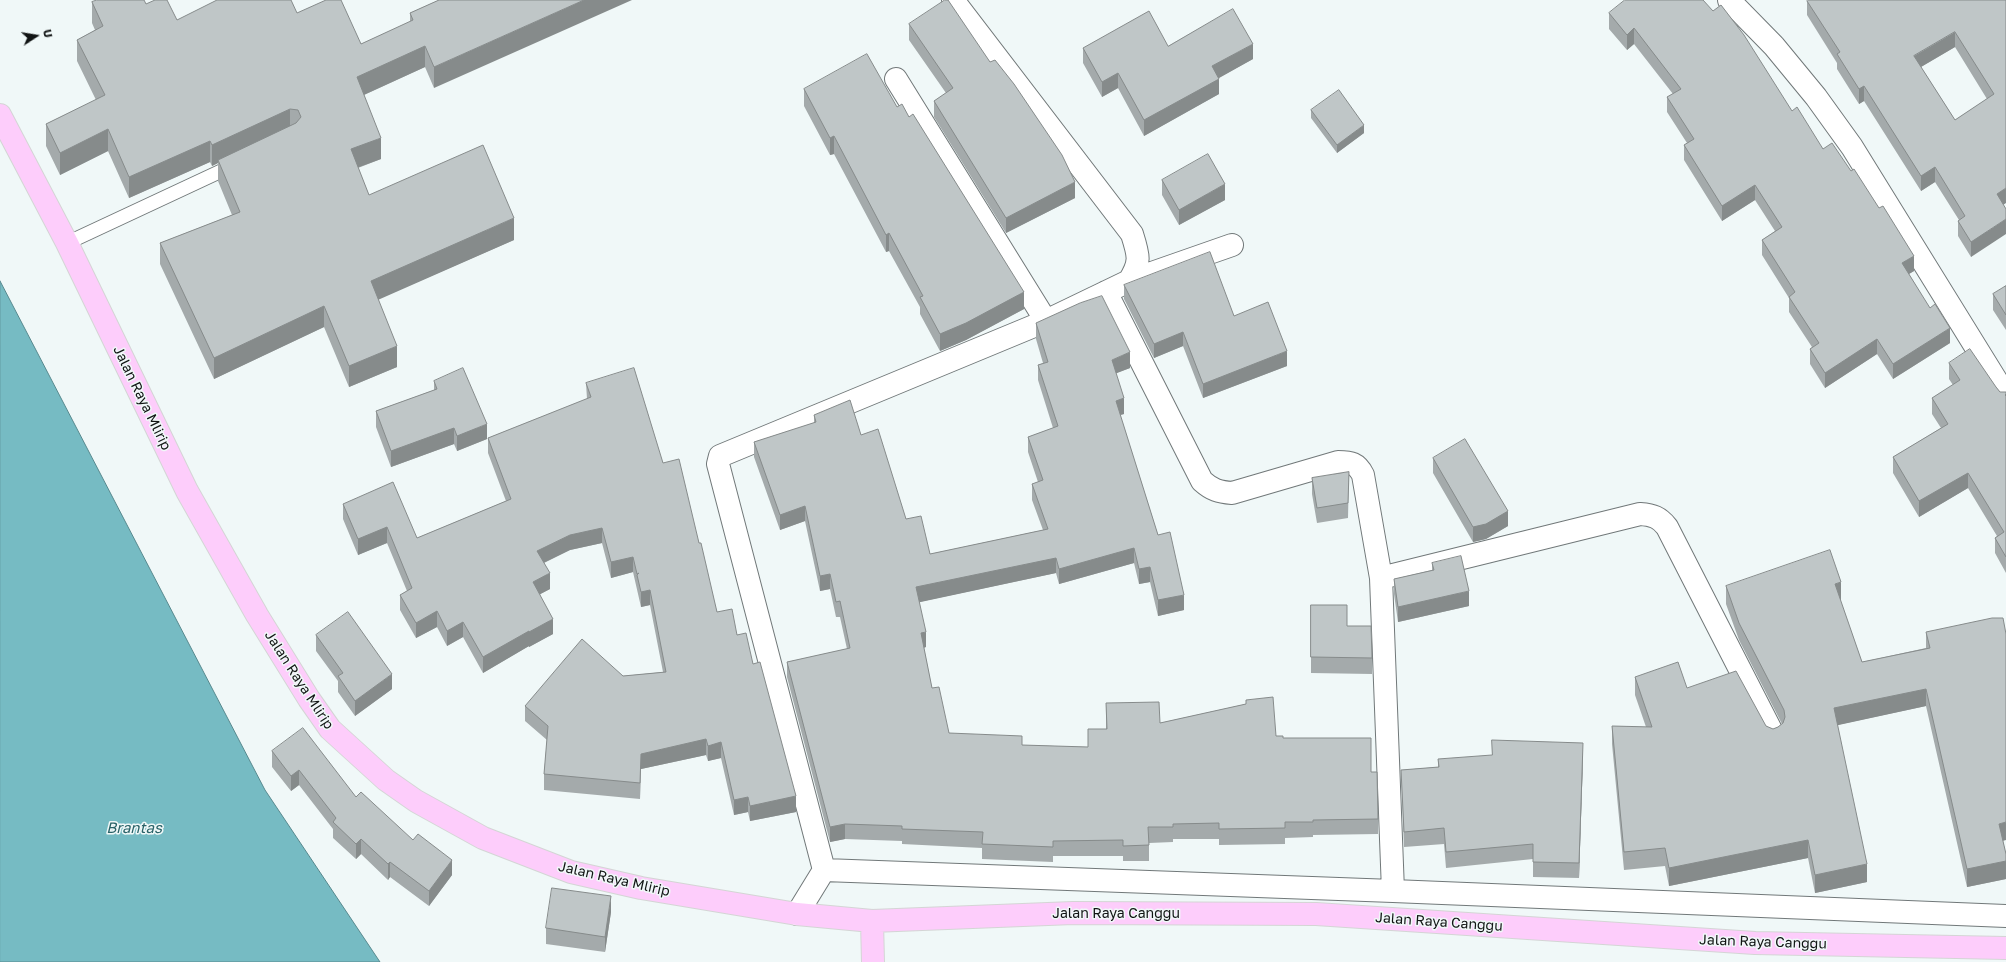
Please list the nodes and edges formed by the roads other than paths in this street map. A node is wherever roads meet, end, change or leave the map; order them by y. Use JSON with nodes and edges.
{"nodes":[{"id":1,"x":952,"y":0,"type":"edge"},
{"id":2,"x":1729,"y":0,"type":"edge"},
{"id":3,"x":896,"y":79,"type":"dead end"},
{"id":4,"x":0,"y":115,"type":"edge"},
{"id":5,"x":244,"y":160,"type":"edge"},
{"id":6,"x":67,"y":244,"type":"junction"},
{"id":7,"x":1232,"y":245,"type":"dead end"},
{"id":8,"x":1129,"y":281,"type":"junction"},
{"id":9,"x":1106,"y":292,"type":"junction"},
{"id":10,"x":1046,"y":321,"type":"junction"},
{"id":11,"x":2006,"y":396,"type":"edge"},
{"id":12,"x":1381,"y":578,"type":"junction"},
{"id":13,"x":1773,"y":734,"type":"edge"},
{"id":14,"x":824,"y":870,"type":"junction"},
{"id":15,"x":1393,"y":891,"type":"junction"},
{"id":16,"x":797,"y":914,"type":"junction"},
{"id":17,"x":2006,"y":916,"type":"edge"},
{"id":18,"x":872,"y":921,"type":"junction"},
{"id":19,"x":2006,"y":948,"type":"edge"},
{"id":20,"x":873,"y":962,"type":"edge"}],
"edges":[{"from":1,"to":8,"type":"street"},
{"from":2,"to":11,"type":"street"},
{"from":3,"to":10,"type":"street"},
{"from":4,"to":6,"type":"main road","name":"Jalan Raya Mlirip"},
{"from":5,"to":6,"type":"lane"},
{"from":6,"to":16,"type":"main road","name":"Jalan Raya Mlirip"},
{"from":7,"to":8,"type":"street"},
{"from":8,"to":9,"type":"street"},
{"from":9,"to":10,"type":"street"},
{"from":9,"to":12,"type":"street"},
{"from":10,"to":14,"type":"street"},
{"from":12,"to":13,"type":"street"},
{"from":12,"to":15,"type":"street"},
{"from":14,"to":15,"type":"street"},
{"from":14,"to":16,"type":"street"},
{"from":15,"to":17,"type":"street"},
{"from":16,"to":18,"type":"main road","name":"Jalan Raya Mlirip"},
{"from":18,"to":19,"type":"main road","name":"Jalan Raya Canggu"},
{"from":18,"to":20,"type":"main road"}]}
